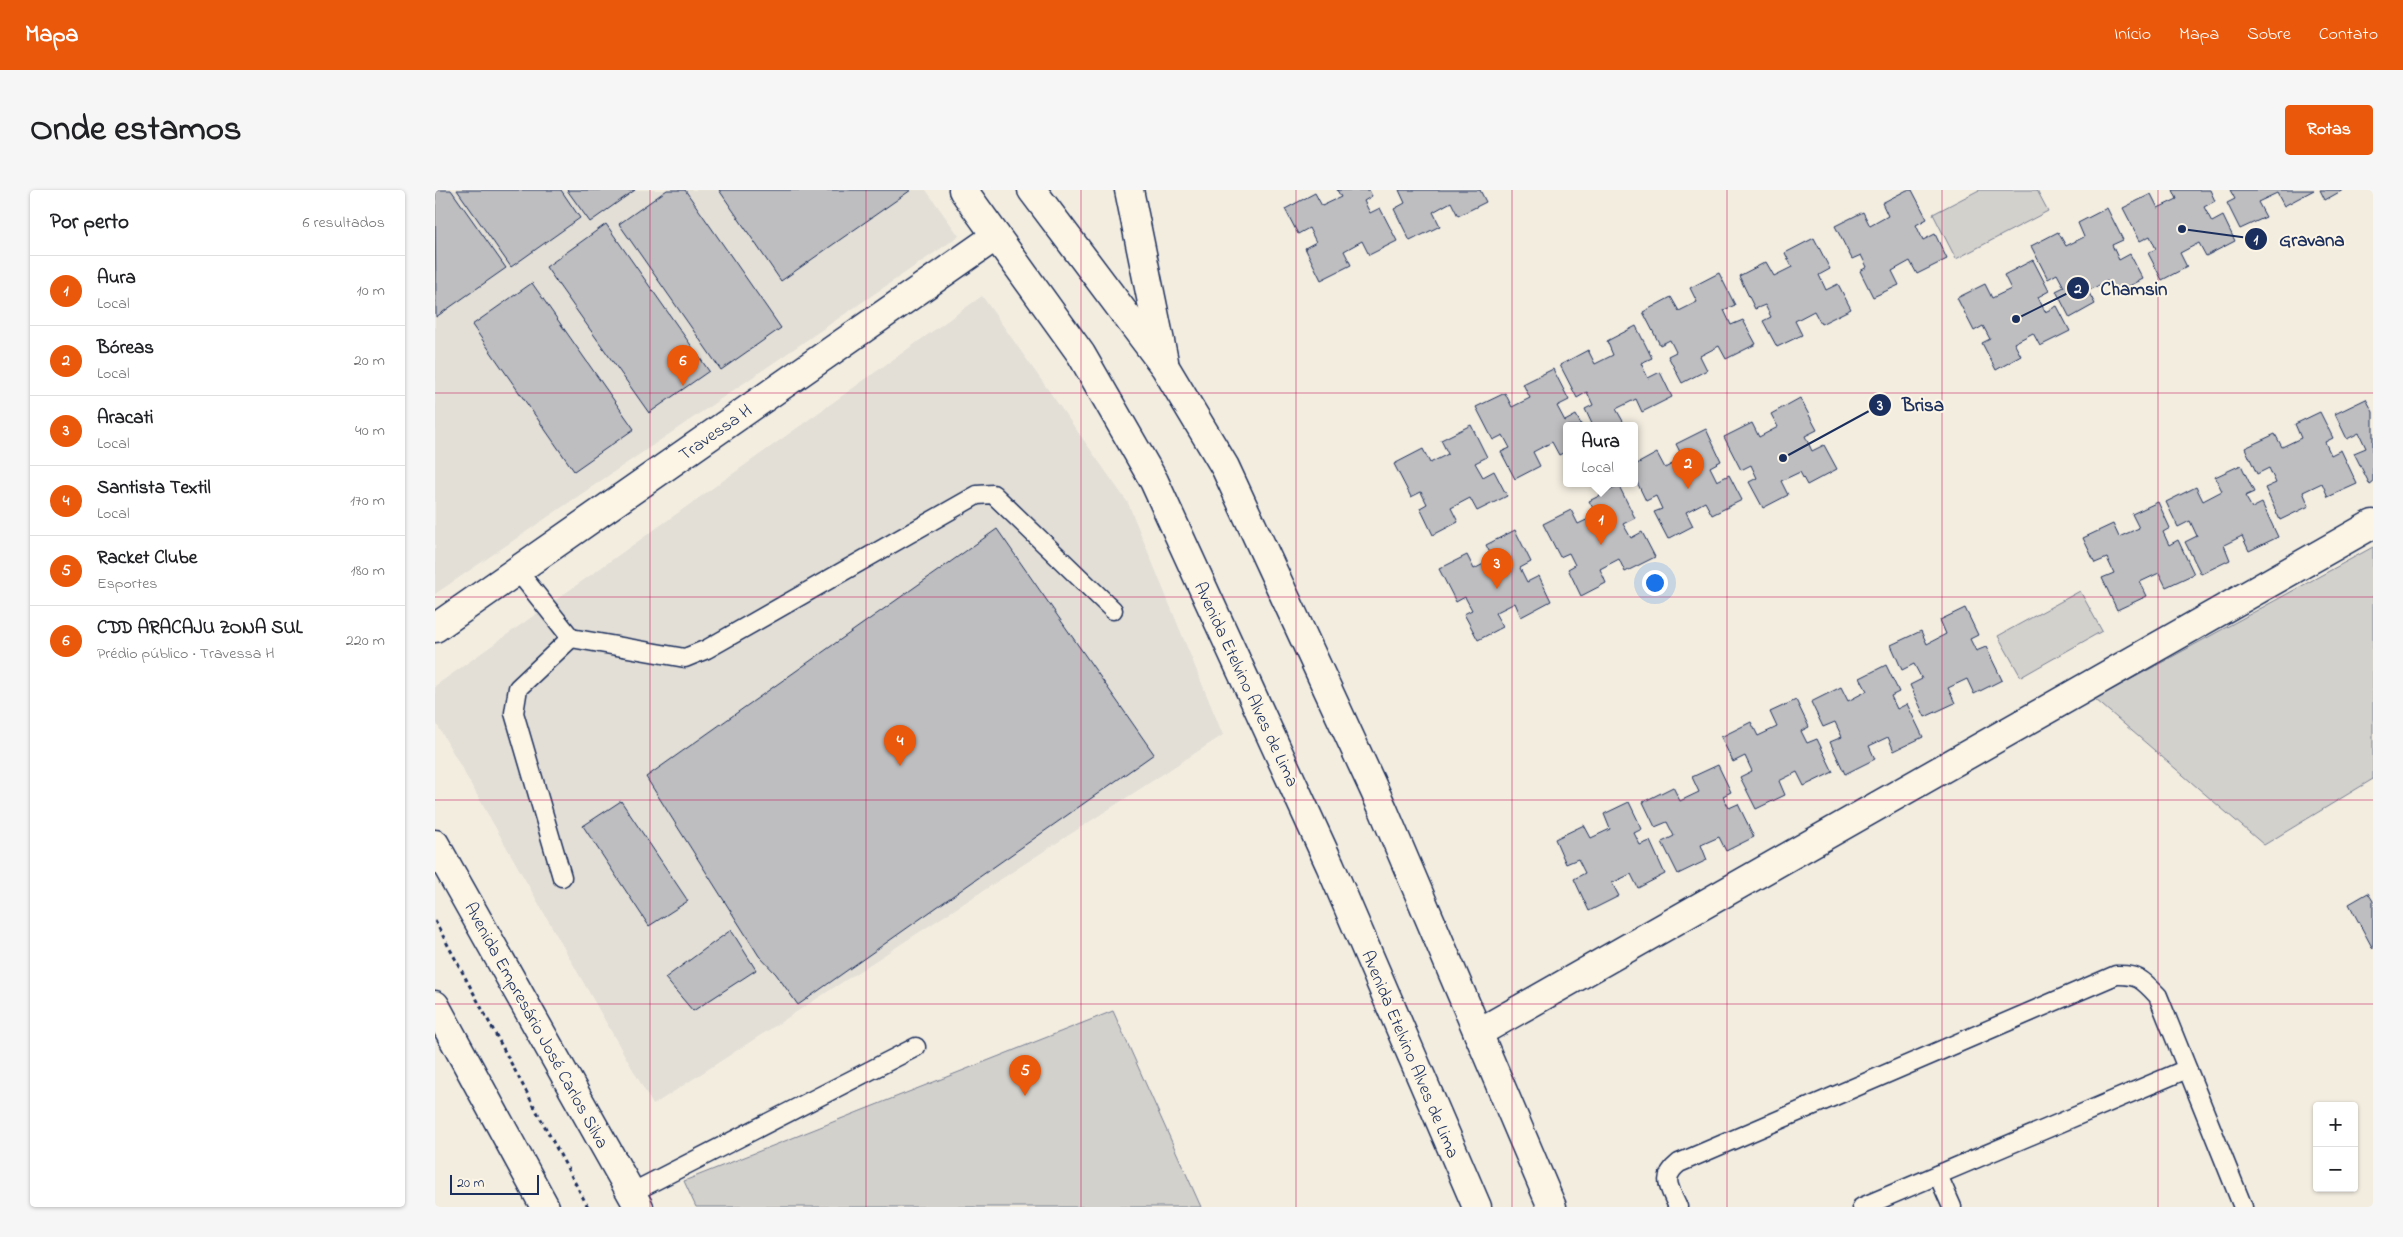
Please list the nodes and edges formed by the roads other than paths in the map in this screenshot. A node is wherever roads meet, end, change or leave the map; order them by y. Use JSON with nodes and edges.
{"nodes":[{"id":1,"x":963,"y":190,"type":"edge"},
{"id":2,"x":1032,"y":190,"type":"edge"},
{"id":3,"x":1129,"y":190,"type":"edge"},
{"id":4,"x":996,"y":236,"type":"junction"},
{"id":5,"x":1165,"y":367,"type":"junction"},
{"id":6,"x":2373,"y":524,"type":"edge"},
{"id":7,"x":517,"y":570,"type":"junction"},
{"id":8,"x":1113,"y":610,"type":"dead end"},
{"id":9,"x":435,"y":628,"type":"edge"},
{"id":10,"x":571,"y":638,"type":"junction"},
{"id":11,"x":435,"y":844,"type":"edge"},
{"id":12,"x":561,"y":877,"type":"dead end"},
{"id":13,"x":435,"y":1005,"type":"edge"},
{"id":14,"x":1478,"y":1033,"type":"junction"},
{"id":15,"x":916,"y":1047,"type":"dead end"},
{"id":16,"x":2187,"y":1069,"type":"junction"},
{"id":17,"x":1938,"y":1175,"type":"junction"},
{"id":18,"x":635,"y":1200,"type":"edge"},
{"id":19,"x":545,"y":1207,"type":"edge"},
{"id":20,"x":1477,"y":1207,"type":"edge"},
{"id":21,"x":1552,"y":1207,"type":"edge"},
{"id":22,"x":1678,"y":1207,"type":"edge"},
{"id":23,"x":1862,"y":1207,"type":"edge"},
{"id":24,"x":1952,"y":1207,"type":"edge"},
{"id":25,"x":2243,"y":1207,"type":"edge"}],
"edges":[{"from":1,"to":4,"type":"main road","name":"Avenida Etelvino Alves de Lima"},
{"from":2,"to":5,"type":"main road"},
{"from":3,"to":5,"type":"main road"},
{"from":4,"to":7,"type":"main road","name":"Travessa H"},
{"from":4,"to":20,"type":"main road","name":"Avenida Etelvino Alves de Lima"},
{"from":5,"to":14,"type":"main road"},
{"from":6,"to":14,"type":"main road"},
{"from":7,"to":9,"type":"main road","name":"Travessa H"},
{"from":7,"to":10,"type":"lane"},
{"from":8,"to":10,"type":"lane"},
{"from":10,"to":12,"type":"lane"},
{"from":11,"to":18,"type":"main road","name":"Avenida Empresário José Carlos Silva"},
{"from":13,"to":19,"type":"main road"},
{"from":14,"to":21,"type":"main road"},
{"from":15,"to":18,"type":"lane"},
{"from":16,"to":17,"type":"lane"},
{"from":16,"to":22,"type":"lane"},
{"from":16,"to":25,"type":"lane"},
{"from":17,"to":23,"type":"lane"},
{"from":17,"to":24,"type":"lane"}]}
